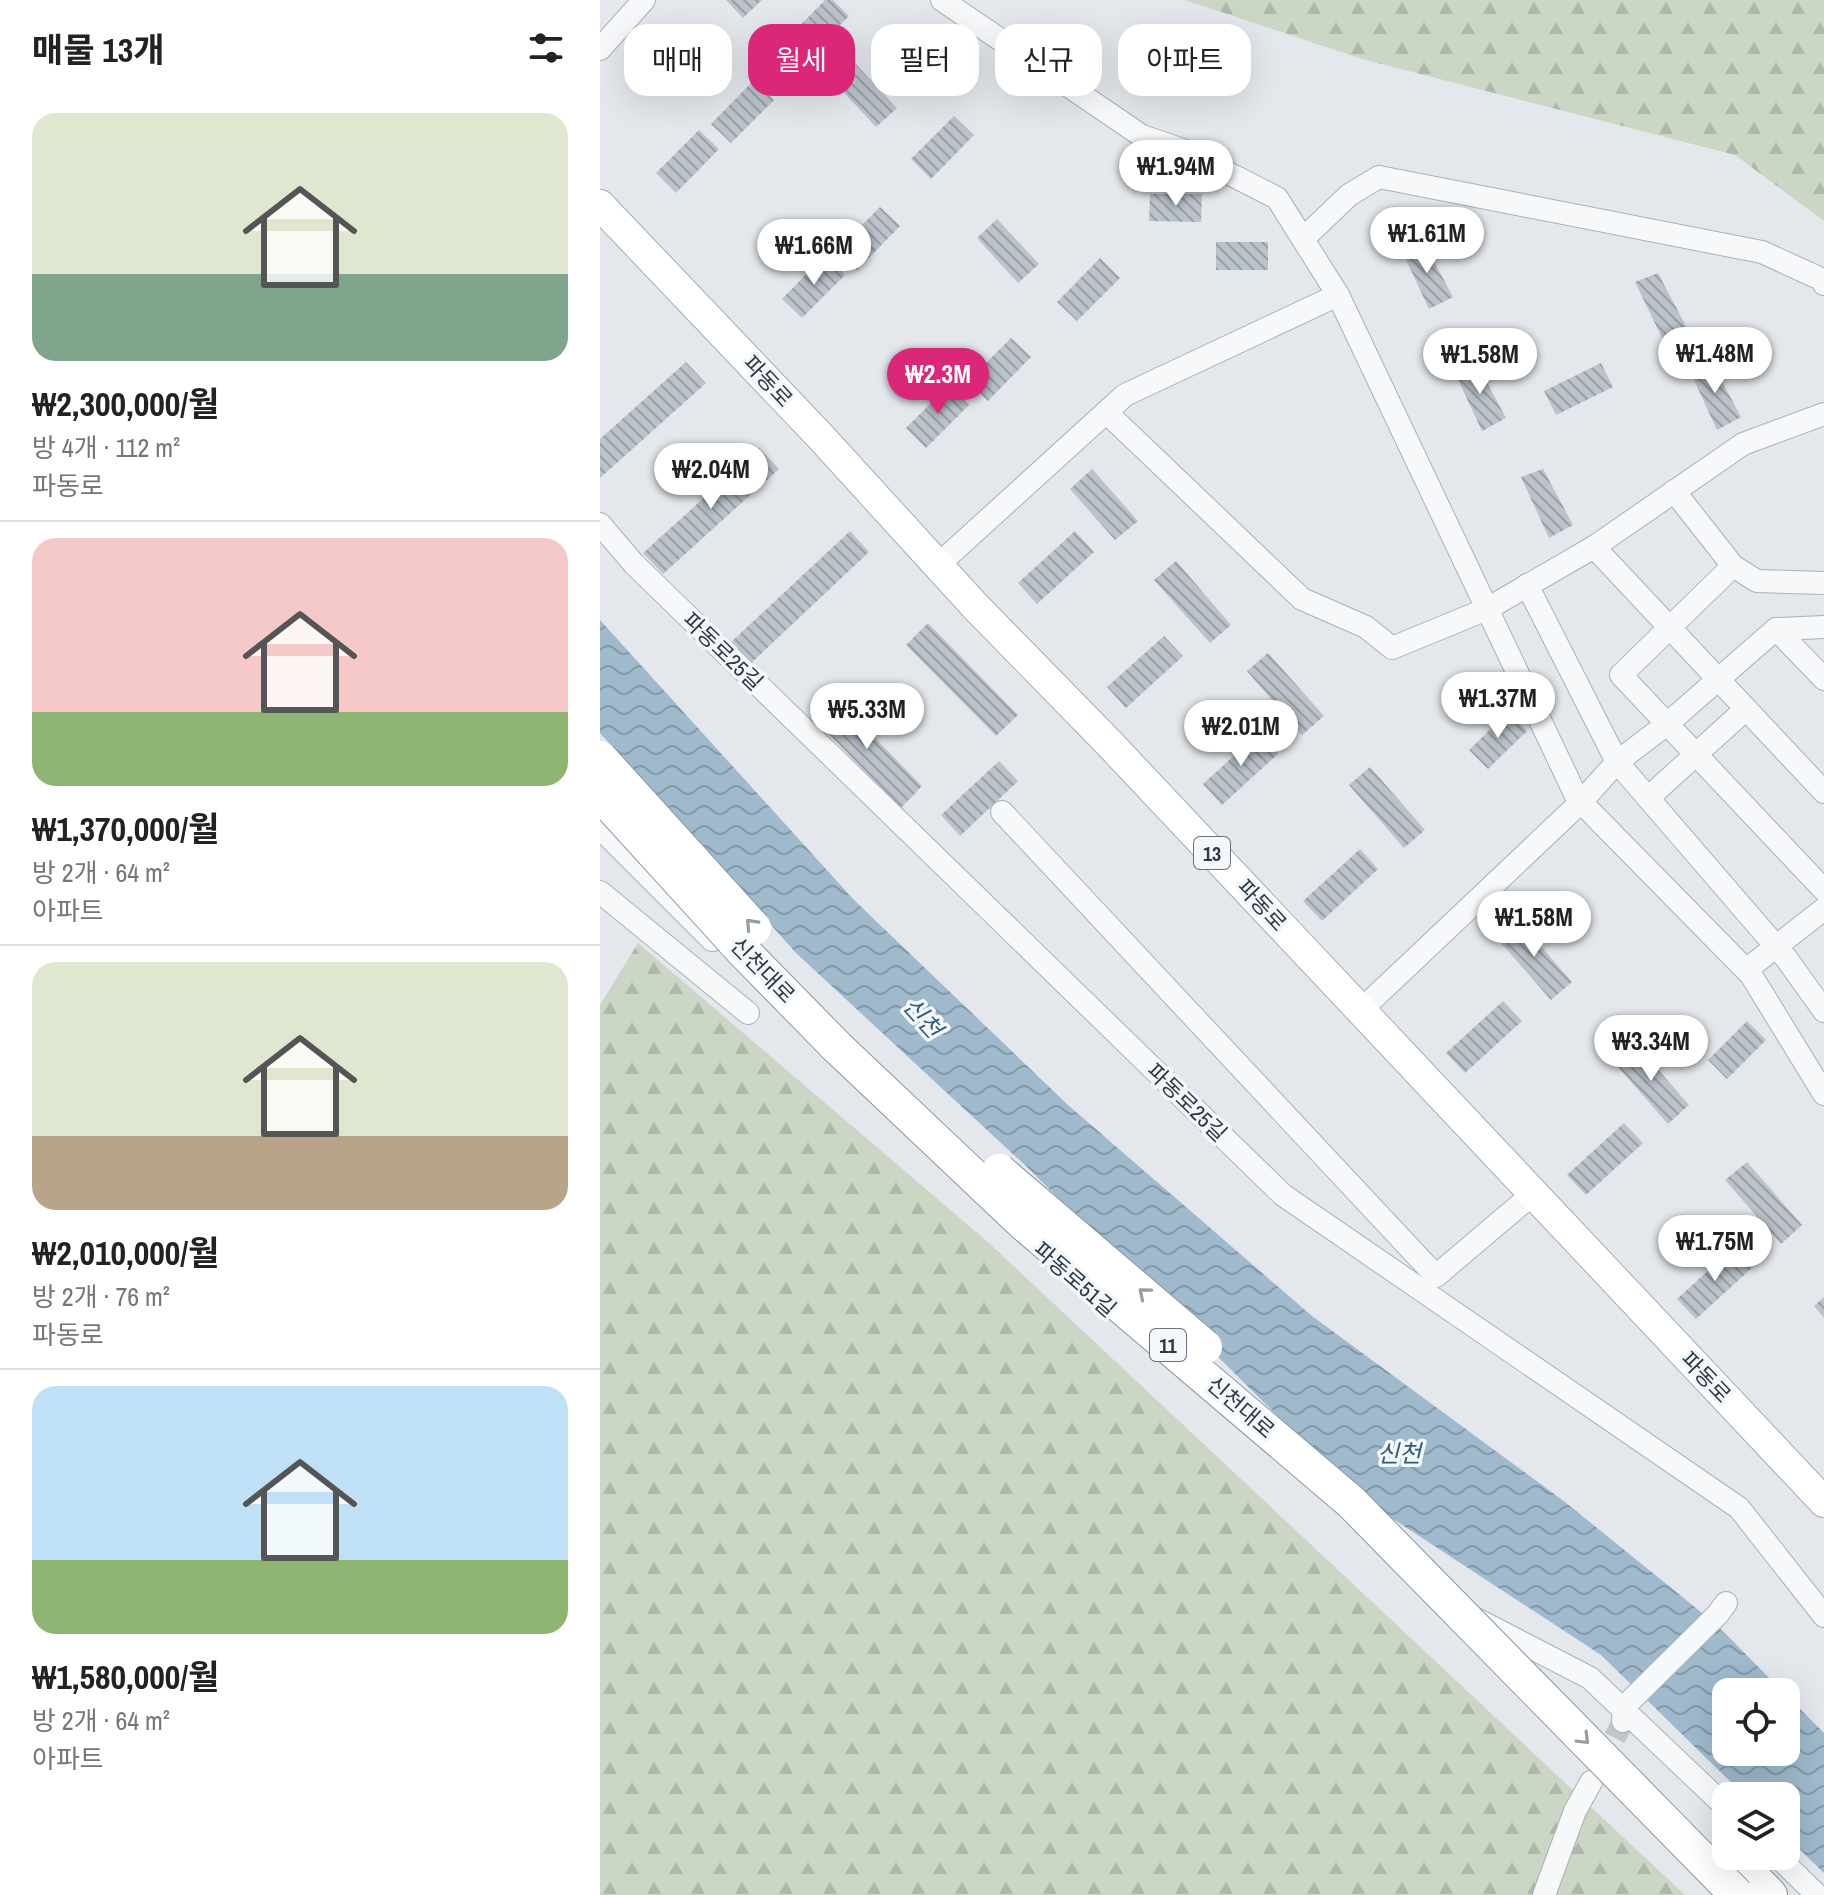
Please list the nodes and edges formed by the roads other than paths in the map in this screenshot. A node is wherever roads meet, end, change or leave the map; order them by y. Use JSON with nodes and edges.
{"nodes":[{"id":1,"x":644,"y":0,"type":"edge"},
{"id":2,"x":942,"y":0,"type":"edge"},
{"id":3,"x":600,"y":49,"type":"edge"},
{"id":4,"x":600,"y":205,"type":"edge"},
{"id":5,"x":1303,"y":239,"type":"junction"},
{"id":6,"x":1824,"y":284,"type":"edge"},
{"id":7,"x":1338,"y":295,"type":"junction"},
{"id":8,"x":1106,"y":412,"type":"junction"},
{"id":9,"x":1824,"y":414,"type":"edge"},
{"id":10,"x":1674,"y":491,"type":"junction"},
{"id":11,"x":600,"y":524,"type":"edge"},
{"id":12,"x":1594,"y":547,"type":"junction"},
{"id":13,"x":938,"y":565,"type":"junction"},
{"id":14,"x":1733,"y":566,"type":"junction"},
{"id":15,"x":1824,"y":583,"type":"edge"},
{"id":16,"x":1527,"y":585,"type":"junction"},
{"id":17,"x":1487,"y":609,"type":"junction"},
{"id":18,"x":1668,"y":626,"type":"junction"},
{"id":19,"x":1824,"y":627,"type":"edge"},
{"id":20,"x":1776,"y":629,"type":"junction"},
{"id":21,"x":1718,"y":679,"type":"junction"},
{"id":22,"x":1824,"y":679,"type":"edge"},
{"id":23,"x":1746,"y":709,"type":"junction"},
{"id":24,"x":1667,"y":724,"type":"junction"},
{"id":25,"x":1695,"y":754,"type":"junction"},
{"id":26,"x":600,"y":758,"type":"edge"},
{"id":27,"x":1617,"y":762,"type":"junction"},
{"id":28,"x":1824,"y":792,"type":"edge"},
{"id":29,"x":600,"y":794,"type":"edge"},
{"id":30,"x":1648,"y":798,"type":"junction"},
{"id":31,"x":1581,"y":802,"type":"junction"},
{"id":32,"x":1002,"y":812,"type":"dead end"},
{"id":33,"x":600,"y":828,"type":"edge"},
{"id":34,"x":1824,"y":890,"type":"edge"},
{"id":35,"x":600,"y":892,"type":"edge"},
{"id":36,"x":1824,"y":909,"type":"edge"},
{"id":37,"x":1777,"y":948,"type":"junction"},
{"id":38,"x":1746,"y":970,"type":"junction"},
{"id":39,"x":1824,"y":1011,"type":"edge"},
{"id":40,"x":1359,"y":1012,"type":"junction"},
{"id":41,"x":748,"y":1013,"type":"dead end"},
{"id":42,"x":1824,"y":1094,"type":"edge"},
{"id":43,"x":1534,"y":1193,"type":"junction"},
{"id":44,"x":1428,"y":1283,"type":"junction"},
{"id":45,"x":1824,"y":1502,"type":"edge"},
{"id":46,"x":1722,"y":1609,"type":"dead end"},
{"id":47,"x":1824,"y":1616,"type":"edge"},
{"id":48,"x":1627,"y":1709,"type":"junction"},
{"id":49,"x":1591,"y":1782,"type":"tunnel mouth"},
{"id":50,"x":1712,"y":1793,"type":"edge"},
{"id":51,"x":1712,"y":1836,"type":"edge"},
{"id":52,"x":1746,"y":1870,"type":"edge"},
{"id":53,"x":1791,"y":1870,"type":"edge"},
{"id":54,"x":1544,"y":1895,"type":"edge"},
{"id":55,"x":1737,"y":1895,"type":"edge"},
{"id":56,"x":1770,"y":1895,"type":"edge"},
{"id":57,"x":1817,"y":1895,"type":"edge"}],
"edges":[{"from":1,"to":3,"type":"street"},
{"from":2,"to":5,"type":"street"},
{"from":4,"to":13,"type":"main road","name":"파동로","number":"13"},
{"from":5,"to":6,"type":"street"},
{"from":5,"to":7,"type":"street"},
{"from":7,"to":8,"type":"street"},
{"from":7,"to":17,"type":"street"},
{"from":8,"to":13,"type":"street"},
{"from":8,"to":17,"type":"street"},
{"from":9,"to":10,"type":"street"},
{"from":10,"to":12,"type":"street"},
{"from":10,"to":14,"type":"street"},
{"from":11,"to":44,"type":"street","name":"파동로25길"},
{"from":12,"to":16,"type":"street"},
{"from":12,"to":18,"type":"street"},
{"from":13,"to":40,"type":"main road","name":"파동로","number":"13"},
{"from":14,"to":15,"type":"street"},
{"from":14,"to":18,"type":"street"},
{"from":16,"to":17,"type":"street"},
{"from":16,"to":27,"type":"street"},
{"from":17,"to":31,"type":"street"},
{"from":18,"to":21,"type":"street"},
{"from":18,"to":24,"type":"street"},
{"from":19,"to":20,"type":"street"},
{"from":20,"to":21,"type":"street"},
{"from":20,"to":22,"type":"street"},
{"from":21,"to":23,"type":"street"},
{"from":21,"to":24,"type":"street"},
{"from":23,"to":25,"type":"street"},
{"from":23,"to":28,"type":"street"},
{"from":24,"to":25,"type":"street"},
{"from":24,"to":27,"type":"street"},
{"from":25,"to":30,"type":"street"},
{"from":25,"to":34,"type":"street"},
{"from":51,"to":26,"type":"highway","name":"신천대로","number":"11","one_way":true,"bridge":true},
{"from":27,"to":30,"type":"street"},
{"from":27,"to":31,"type":"street"},
{"from":29,"to":55,"type":"highway","name":"신천대로","number":"11","one_way":true,"bridge":true},
{"from":30,"to":37,"type":"street"},
{"from":31,"to":38,"type":"street"},
{"from":31,"to":40,"type":"street"},
{"from":32,"to":44,"type":"street"},
{"from":33,"to":48,"type":"street","name":"파동로51길"},
{"from":35,"to":41,"type":"street"},
{"from":36,"to":37,"type":"street"},
{"from":37,"to":38,"type":"street"},
{"from":37,"to":39,"type":"street"},
{"from":38,"to":42,"type":"street"},
{"from":40,"to":43,"type":"main road","name":"파동로","number":"13"},
{"from":43,"to":44,"type":"street"},
{"from":43,"to":45,"type":"main road","name":"파동로","number":"13"},
{"from":44,"to":47,"type":"street","name":"파동로25길"},
{"from":46,"to":48,"type":"street"},
{"from":48,"to":50,"type":"street","name":"파동로51길"},
{"from":49,"to":54,"type":"street"},
{"from":52,"to":56,"type":"highway"},
{"from":53,"to":57,"type":"street"}]}
